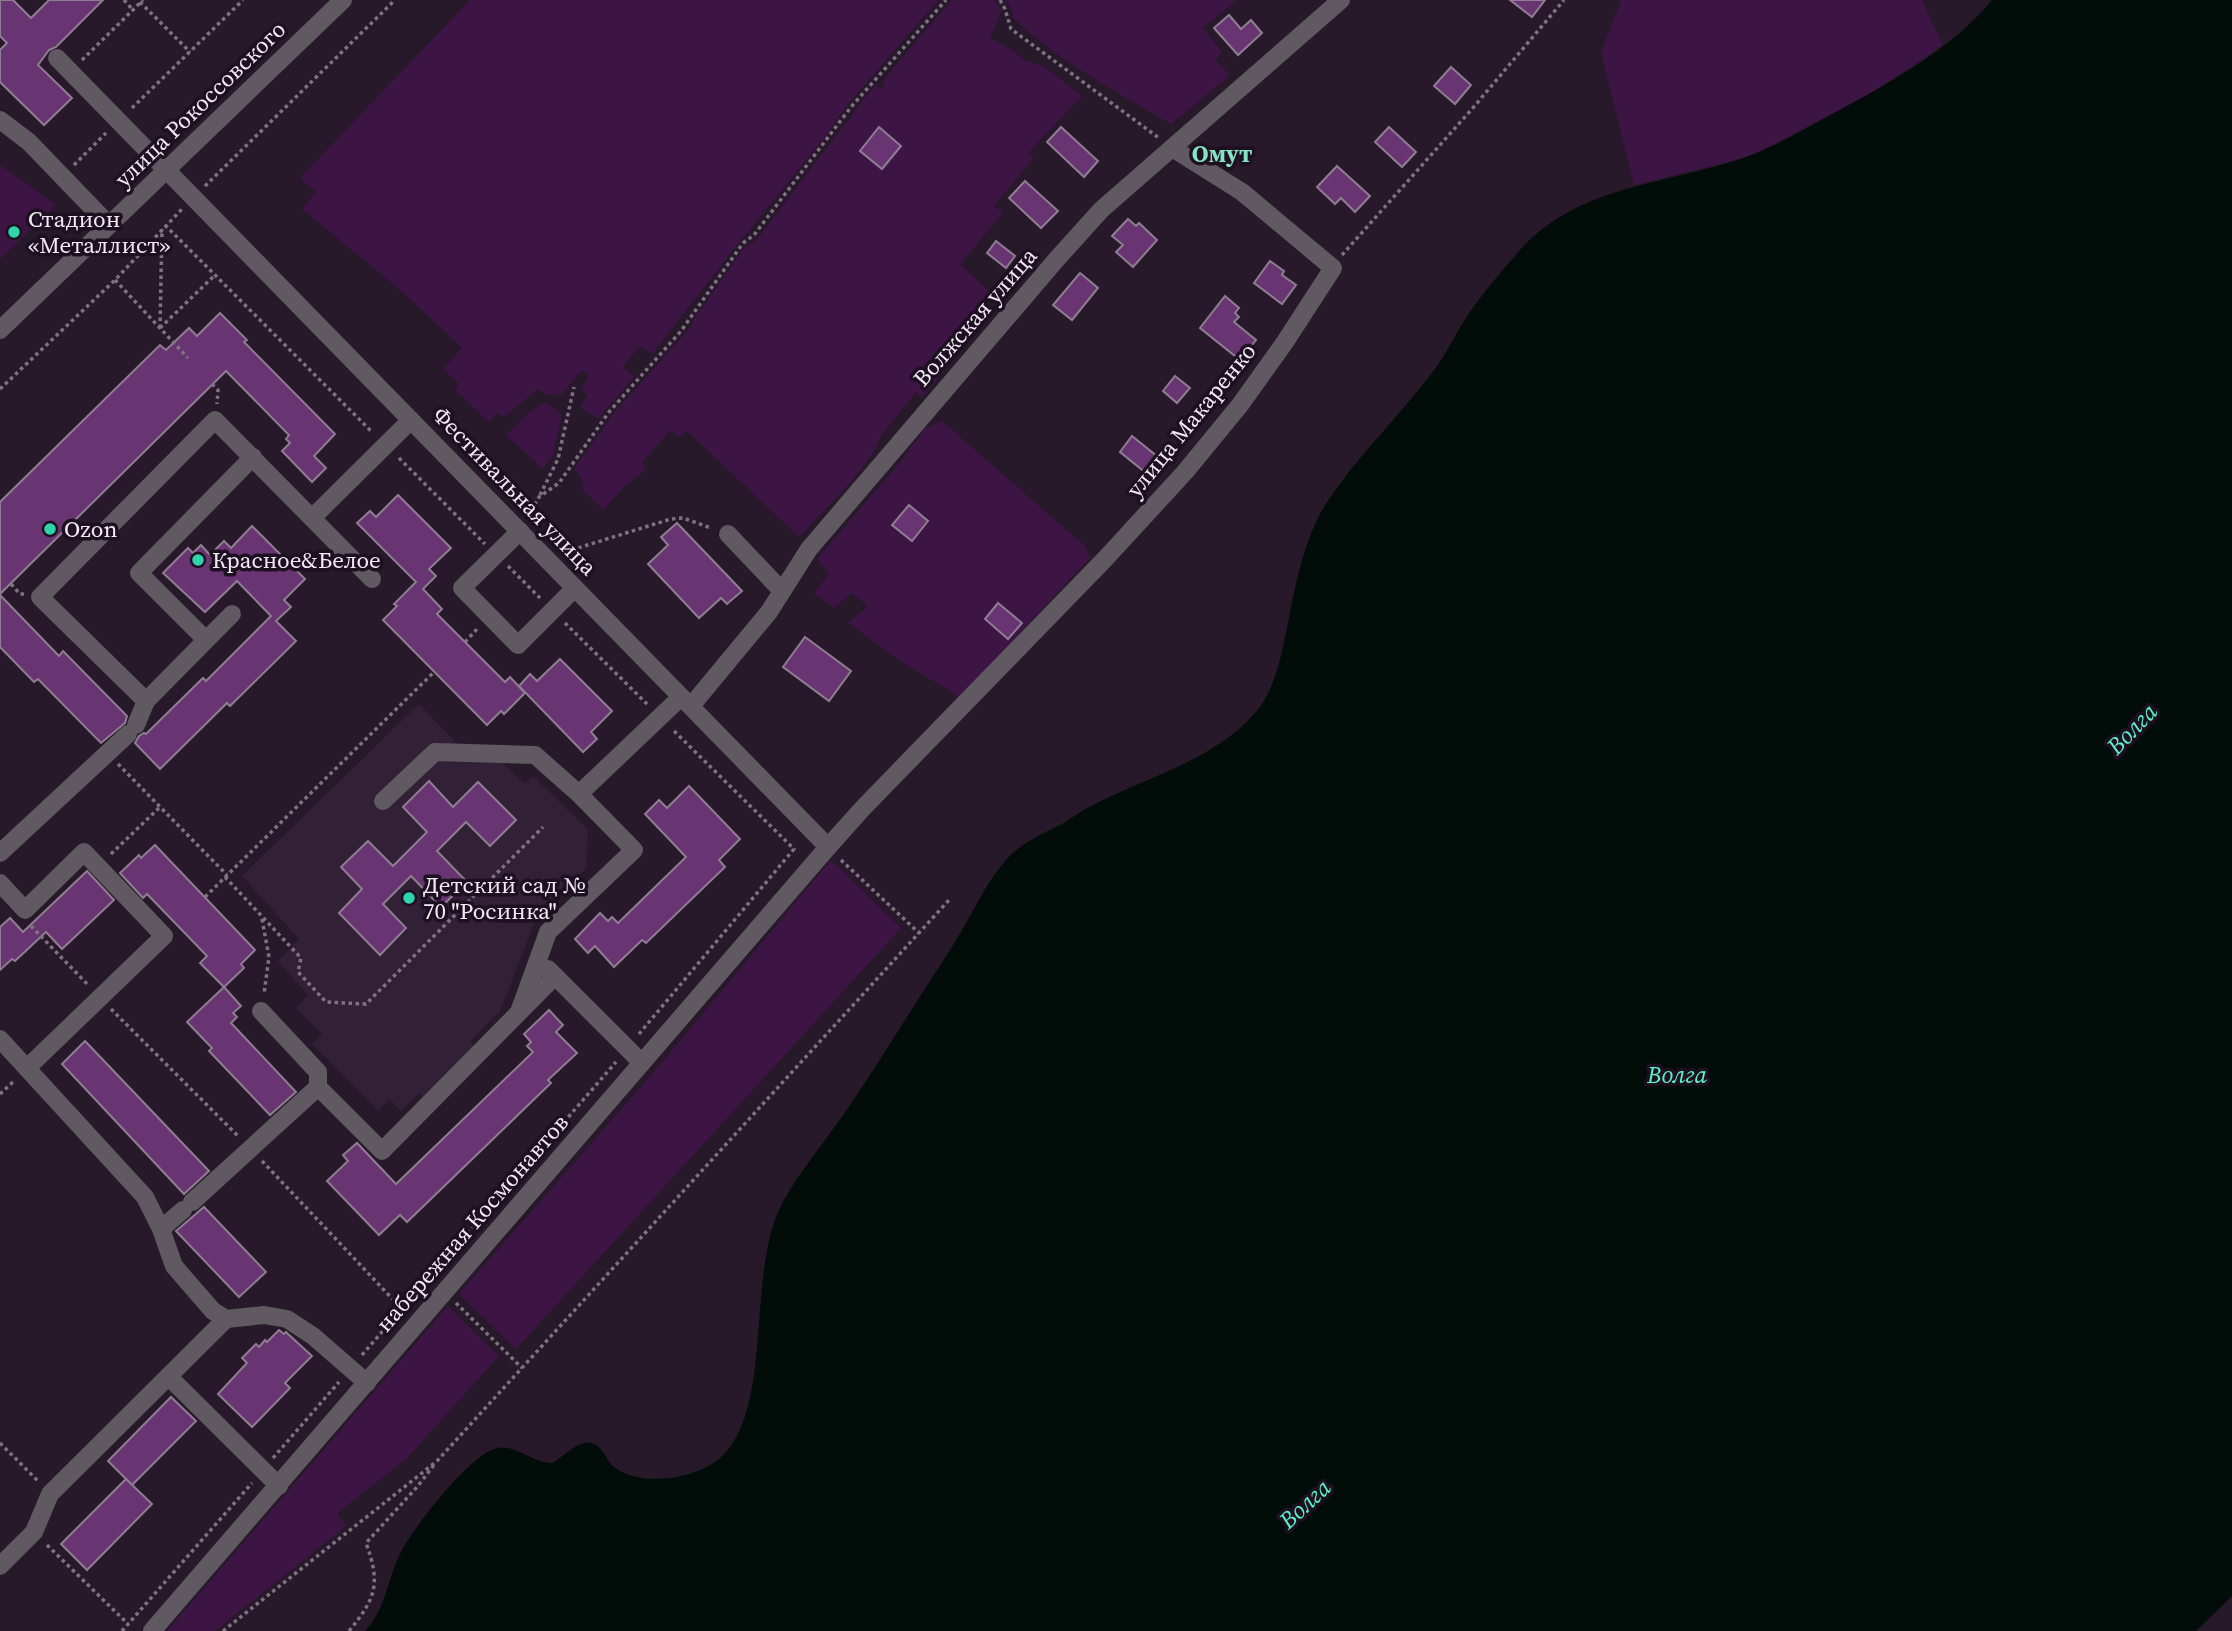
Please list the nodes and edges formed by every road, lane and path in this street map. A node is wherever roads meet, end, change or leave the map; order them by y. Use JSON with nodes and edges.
{"nodes":[{"id":1,"x":124,"y":0,"type":"edge"},
{"id":2,"x":243,"y":0,"type":"edge"},
{"id":3,"x":342,"y":0,"type":"edge"},
{"id":4,"x":946,"y":0,"type":"edge"},
{"id":5,"x":1000,"y":0,"type":"edge"},
{"id":6,"x":1341,"y":0,"type":"edge"},
{"id":7,"x":1564,"y":0,"type":"edge"},
{"id":8,"x":142,"y":1,"type":"edge"},
{"id":9,"x":133,"y":9,"type":"junction"},
{"id":10,"x":190,"y":52,"type":"junction"},
{"id":11,"x":57,"y":58,"type":"dead end"},
{"id":12,"x":70,"y":72,"type":"junction"},
{"id":13,"x":0,"y":120,"type":"edge"},
{"id":14,"x":119,"y":121,"type":"junction"},
{"id":15,"x":1172,"y":148,"type":"junction"},
{"id":16,"x":167,"y":169,"type":"junction"},
{"id":17,"x":63,"y":176,"type":"junction"},
{"id":18,"x":109,"y":225,"type":"junction"},
{"id":19,"x":1333,"y":268,"type":"junction"},
{"id":20,"x":215,"y":275,"type":"junction"},
{"id":21,"x":115,"y":280,"type":"dead end"},
{"id":22,"x":160,"y":328,"type":"junction"},
{"id":23,"x":0,"y":330,"type":"edge"},
{"id":24,"x":188,"y":358,"type":"dead end"},
{"id":25,"x":0,"y":380,"type":"edge"},
{"id":26,"x":4,"y":385,"type":"dead end"},
{"id":27,"x":574,"y":387,"type":"dead end"},
{"id":28,"x":411,"y":419,"type":"junction"},
{"id":29,"x":385,"y":445,"type":"junction"},
{"id":30,"x":253,"y":457,"type":"junction"},
{"id":31,"x":539,"y":497,"type":"junction"},
{"id":32,"x":312,"y":518,"type":"junction"},
{"id":33,"x":520,"y":531,"type":"junction"},
{"id":34,"x":728,"y":534,"type":"joint"},
{"id":35,"x":496,"y":554,"type":"junction"},
{"id":36,"x":546,"y":558,"type":"junction"},
{"id":37,"x":372,"y":579,"type":"dead end"},
{"id":38,"x":575,"y":588,"type":"junction"},
{"id":39,"x":782,"y":591,"type":"junction"},
{"id":40,"x":553,"y":611,"type":"junction"},
{"id":41,"x":232,"y":614,"type":"dead end"},
{"id":42,"x":206,"y":640,"type":"junction"},
{"id":43,"x":434,"y":672,"type":"dead end"},
{"id":44,"x":146,"y":701,"type":"junction"},
{"id":45,"x":686,"y":702,"type":"junction"},
{"id":46,"x":661,"y":718,"type":"junction"},
{"id":47,"x":107,"y":753,"type":"junction"},
{"id":48,"x":579,"y":794,"type":"junction"},
{"id":49,"x":383,"y":801,"type":"dead end"},
{"id":50,"x":160,"y":807,"type":"junction"},
{"id":51,"x":543,"y":827,"type":"dead end"},
{"id":52,"x":828,"y":847,"type":"junction"},
{"id":53,"x":0,"y":853,"type":"edge"},
{"id":54,"x":97,"y":866,"type":"junction"},
{"id":55,"x":226,"y":876,"type":"junction"},
{"id":56,"x":0,"y":883,"type":"edge"},
{"id":57,"x":205,"y":897,"type":"dead end"},
{"id":58,"x":948,"y":900,"type":"dead end"},
{"id":59,"x":25,"y":909,"type":"junction"},
{"id":60,"x":261,"y":916,"type":"junction"},
{"id":61,"x":919,"y":933,"type":"junction"},
{"id":62,"x":538,"y":959,"type":"junction"},
{"id":63,"x":555,"y":976,"type":"junction"},
{"id":64,"x":100,"y":998,"type":"junction"},
{"id":65,"x":261,"y":1011,"type":"joint"},
{"id":66,"x":519,"y":1012,"type":"junction"},
{"id":67,"x":0,"y":1039,"type":"edge"},
{"id":68,"x":627,"y":1048,"type":"junction"},
{"id":69,"x":642,"y":1063,"type":"junction"},
{"id":70,"x":27,"y":1068,"type":"junction"},
{"id":71,"x":318,"y":1087,"type":"junction"},
{"id":72,"x":251,"y":1149,"type":"junction"},
{"id":73,"x":160,"y":1229,"type":"junction"},
{"id":74,"x":402,"y":1309,"type":"junction"},
{"id":75,"x":464,"y":1311,"type":"dead end"},
{"id":76,"x":226,"y":1319,"type":"junction"},
{"id":77,"x":351,"y":1368,"type":"junction"},
{"id":78,"x":522,"y":1368,"type":"junction"},
{"id":79,"x":169,"y":1377,"type":"junction"},
{"id":80,"x":367,"y":1383,"type":"junction"},
{"id":81,"x":0,"y":1443,"type":"edge"},
{"id":82,"x":437,"y":1461,"type":"junction"},
{"id":83,"x":263,"y":1470,"type":"junction"},
{"id":84,"x":279,"y":1486,"type":"junction"},
{"id":85,"x":50,"y":1494,"type":"junction"},
{"id":86,"x":34,"y":1532,"type":"junction"},
{"id":87,"x":0,"y":1566,"type":"edge"},
{"id":88,"x":128,"y":1624,"type":"junction"},
{"id":89,"x":122,"y":1631,"type":"edge"},
{"id":90,"x":152,"y":1631,"type":"edge"},
{"id":91,"x":223,"y":1631,"type":"edge"},
{"id":92,"x":349,"y":1631,"type":"edge"}],
"edges":[{"from":1,"to":9,"type":"path"},
{"from":2,"to":10,"type":"path"},
{"from":3,"to":16,"type":"street","name":"улица Рокоссовского"},
{"from":4,"to":31,"type":"path"},
{"from":5,"to":15,"type":"path"},
{"from":6,"to":15,"type":"street","name":"Волжская улица"},
{"from":7,"to":19,"type":"path"},
{"from":8,"to":9,"type":"path"},
{"from":8,"to":10,"type":"path"},
{"from":9,"to":12,"type":"path"},
{"from":10,"to":14,"type":"path"},
{"from":11,"to":12,"type":"street","name":"Фестивальная улица"},
{"from":12,"to":14,"type":"street","name":"Фестивальная улица"},
{"from":13,"to":17,"type":"street"},
{"from":14,"to":16,"type":"street","name":"Фестивальная улица"},
{"from":14,"to":17,"type":"path"},
{"from":15,"to":19,"type":"street"},
{"from":15,"to":39,"type":"street","name":"Волжская улица"},
{"from":16,"to":18,"type":"street","name":"улица Рокоссовского"},
{"from":16,"to":28,"type":"street","name":"Фестивальная улица"},
{"from":17,"to":18,"type":"street"},
{"from":18,"to":23,"type":"street","name":"улица Рокоссовского"},
{"from":19,"to":52,"type":"street","name":"улица Макаренко"},
{"from":20,"to":22,"type":"path"},
{"from":20,"to":22,"type":"path"},
{"from":20,"to":29,"type":"path"},
{"from":21,"to":22,"type":"path"},
{"from":22,"to":24,"type":"path"},
{"from":25,"to":26,"type":"path"},
{"from":27,"to":31,"type":"path"},
{"from":28,"to":29,"type":"street"},
{"from":28,"to":33,"type":"street","name":"Фестивальная улица"},
{"from":29,"to":32,"type":"street"},
{"from":29,"to":35,"type":"path"},
{"from":30,"to":32,"type":"street"},
{"from":30,"to":42,"type":"street"},
{"from":30,"to":44,"type":"street"},
{"from":31,"to":33,"type":"path"},
{"from":32,"to":37,"type":"street"},
{"from":33,"to":35,"type":"street"},
{"from":33,"to":36,"type":"street","name":"Фестивальная улица"},
{"from":34,"to":36,"type":"path"},
{"from":34,"to":39,"type":"street"},
{"from":35,"to":40,"type":"path"},
{"from":35,"to":40,"type":"street"},
{"from":36,"to":38,"type":"street","name":"Фестивальная улица"},
{"from":38,"to":40,"type":"street"},
{"from":38,"to":45,"type":"street","name":"Фестивальная улица"},
{"from":39,"to":45,"type":"street","name":"Волжская улица"},
{"from":40,"to":46,"type":"path"},
{"from":41,"to":42,"type":"street"},
{"from":42,"to":44,"type":"street"},
{"from":43,"to":55,"type":"path"},
{"from":44,"to":47,"type":"street"},
{"from":45,"to":46,"type":"street","name":"Волжская улица"},
{"from":45,"to":52,"type":"street","name":"Фестивальная улица"},
{"from":46,"to":48,"type":"street","name":"Волжская улица"},
{"from":46,"to":68,"type":"path"},
{"from":47,"to":50,"type":"path"},
{"from":47,"to":53,"type":"street"},
{"from":48,"to":49,"type":"street"},
{"from":48,"to":62,"type":"street"},
{"from":50,"to":54,"type":"path"},
{"from":50,"to":55,"type":"path"},
{"from":51,"to":60,"type":"path"},
{"from":52,"to":61,"type":"path"},
{"from":52,"to":69,"type":"street","name":"набережная Космонавтов"},
{"from":54,"to":59,"type":"street"},
{"from":54,"to":64,"type":"street"},
{"from":55,"to":57,"type":"path"},
{"from":55,"to":60,"type":"path"},
{"from":56,"to":59,"type":"street"},
{"from":58,"to":61,"type":"path"},
{"from":59,"to":64,"type":"path"},
{"from":60,"to":65,"type":"path"},
{"from":61,"to":78,"type":"path"},
{"from":62,"to":63,"type":"street"},
{"from":62,"to":66,"type":"street"},
{"from":63,"to":66,"type":"street"},
{"from":63,"to":68,"type":"street"},
{"from":64,"to":70,"type":"street"},
{"from":64,"to":72,"type":"path"},
{"from":65,"to":71,"type":"street"},
{"from":66,"to":71,"type":"street"},
{"from":67,"to":70,"type":"street"},
{"from":68,"to":69,"type":"street"},
{"from":68,"to":74,"type":"path"},
{"from":69,"to":80,"type":"street","name":"набережная Космонавтов"},
{"from":70,"to":73,"type":"street"},
{"from":71,"to":72,"type":"street"},
{"from":72,"to":73,"type":"street"},
{"from":72,"to":74,"type":"path"},
{"from":73,"to":76,"type":"street"},
{"from":74,"to":77,"type":"path"},
{"from":75,"to":78,"type":"path"},
{"from":76,"to":77,"type":"street"},
{"from":76,"to":79,"type":"street"},
{"from":77,"to":80,"type":"street"},
{"from":77,"to":83,"type":"path"},
{"from":78,"to":82,"type":"path"},
{"from":79,"to":83,"type":"street"},
{"from":79,"to":85,"type":"street"},
{"from":80,"to":84,"type":"street","name":"набережная Космонавтов"},
{"from":81,"to":85,"type":"path"},
{"from":82,"to":91,"type":"path"},
{"from":82,"to":92,"type":"path"},
{"from":83,"to":84,"type":"street"},
{"from":83,"to":88,"type":"path"},
{"from":84,"to":90,"type":"street","name":"набережная Космонавтов"},
{"from":85,"to":86,"type":"street"},
{"from":86,"to":87,"type":"street"},
{"from":86,"to":88,"type":"path"},
{"from":88,"to":89,"type":"path"}]}
